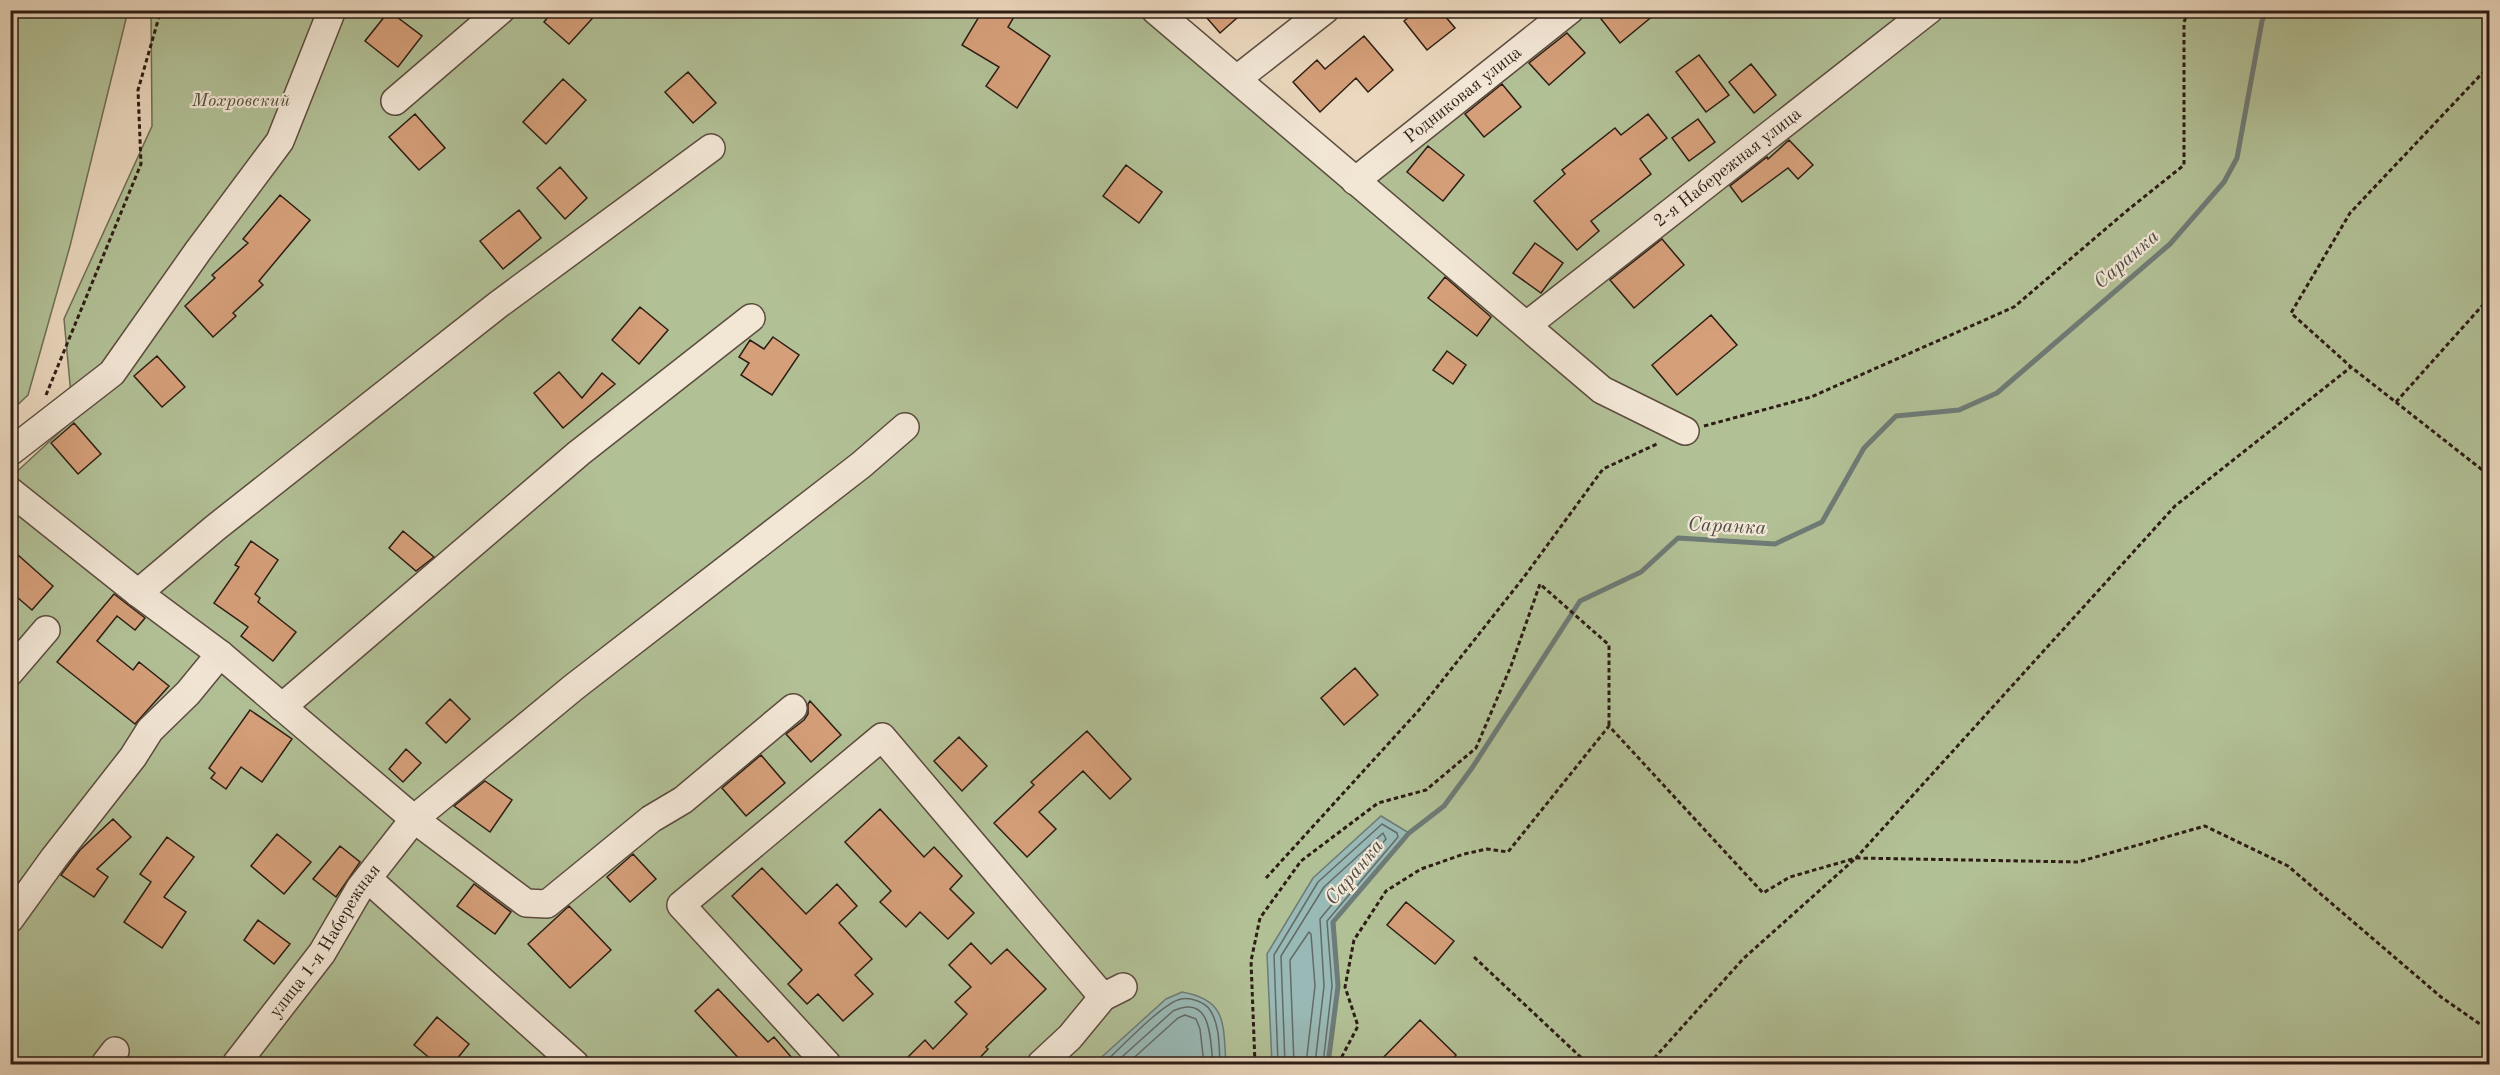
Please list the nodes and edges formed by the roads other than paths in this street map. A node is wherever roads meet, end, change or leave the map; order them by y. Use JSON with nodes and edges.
{"nodes":[{"id":1,"x":332,"y":10,"type":"edge"},
{"id":2,"x":501,"y":10,"type":"edge"},
{"id":3,"x":1155,"y":10,"type":"edge"},
{"id":4,"x":1325,"y":10,"type":"edge"},
{"id":5,"x":1570,"y":10,"type":"edge"},
{"id":6,"x":1929,"y":10,"type":"edge"},
{"id":7,"x":1237,"y":79,"type":"junction"},
{"id":8,"x":395,"y":101,"type":"dead end"},
{"id":9,"x":711,"y":148,"type":"dead end"},
{"id":10,"x":1355,"y":181,"type":"junction"},
{"id":11,"x":751,"y":318,"type":"dead end"},
{"id":12,"x":1527,"y":325,"type":"junction"},
{"id":13,"x":904,"y":427,"type":"dead end"},
{"id":14,"x":1685,"y":432,"type":"road end"},
{"id":15,"x":10,"y":452,"type":"edge"},
{"id":16,"x":10,"y":491,"type":"edge"},
{"id":17,"x":138,"y":593,"type":"junction"},
{"id":18,"x":46,"y":630,"type":"dead end"},
{"id":19,"x":220,"y":654,"type":"junction"},
{"id":20,"x":10,"y":672,"type":"edge"},
{"id":21,"x":282,"y":707,"type":"junction"},
{"id":22,"x":793,"y":708,"type":"dead end"},
{"id":23,"x":414,"y":819,"type":"junction"},
{"id":24,"x":368,"y":879,"type":"junction"},
{"id":25,"x":10,"y":919,"type":"edge"},
{"id":26,"x":236,"y":1065,"type":"edge"},
{"id":27,"x":575,"y":1065,"type":"edge"},
{"id":28,"x":827,"y":1065,"type":"edge"},
{"id":29,"x":1041,"y":1065,"type":"edge"}],
"edges":[{"from":1,"to":15,"type":"street"},
{"from":2,"to":8,"type":"street"},
{"from":3,"to":7,"type":"street"},
{"from":4,"to":7,"type":"street"},
{"from":5,"to":10,"type":"street","name":"Родниковая улица"},
{"from":6,"to":12,"type":"street","name":"2-я Набережная улица"},
{"from":7,"to":10,"type":"street"},
{"from":9,"to":17,"type":"street"},
{"from":10,"to":12,"type":"street"},
{"from":11,"to":21,"type":"street"},
{"from":12,"to":14,"type":"street"},
{"from":13,"to":23,"type":"street","name":"улица 1-я Набережная"},
{"from":16,"to":17,"type":"street"},
{"from":17,"to":19,"type":"street"},
{"from":18,"to":20,"type":"street"},
{"from":19,"to":21,"type":"street"},
{"from":19,"to":25,"type":"street"},
{"from":21,"to":23,"type":"street"},
{"from":22,"to":23,"type":"street"},
{"from":23,"to":24,"type":"street","name":"улица 1-я Набережная"},
{"from":24,"to":26,"type":"street","name":"улица 1-я Набережная"},
{"from":24,"to":27,"type":"street"},
{"from":28,"to":29,"type":"street"}]}
